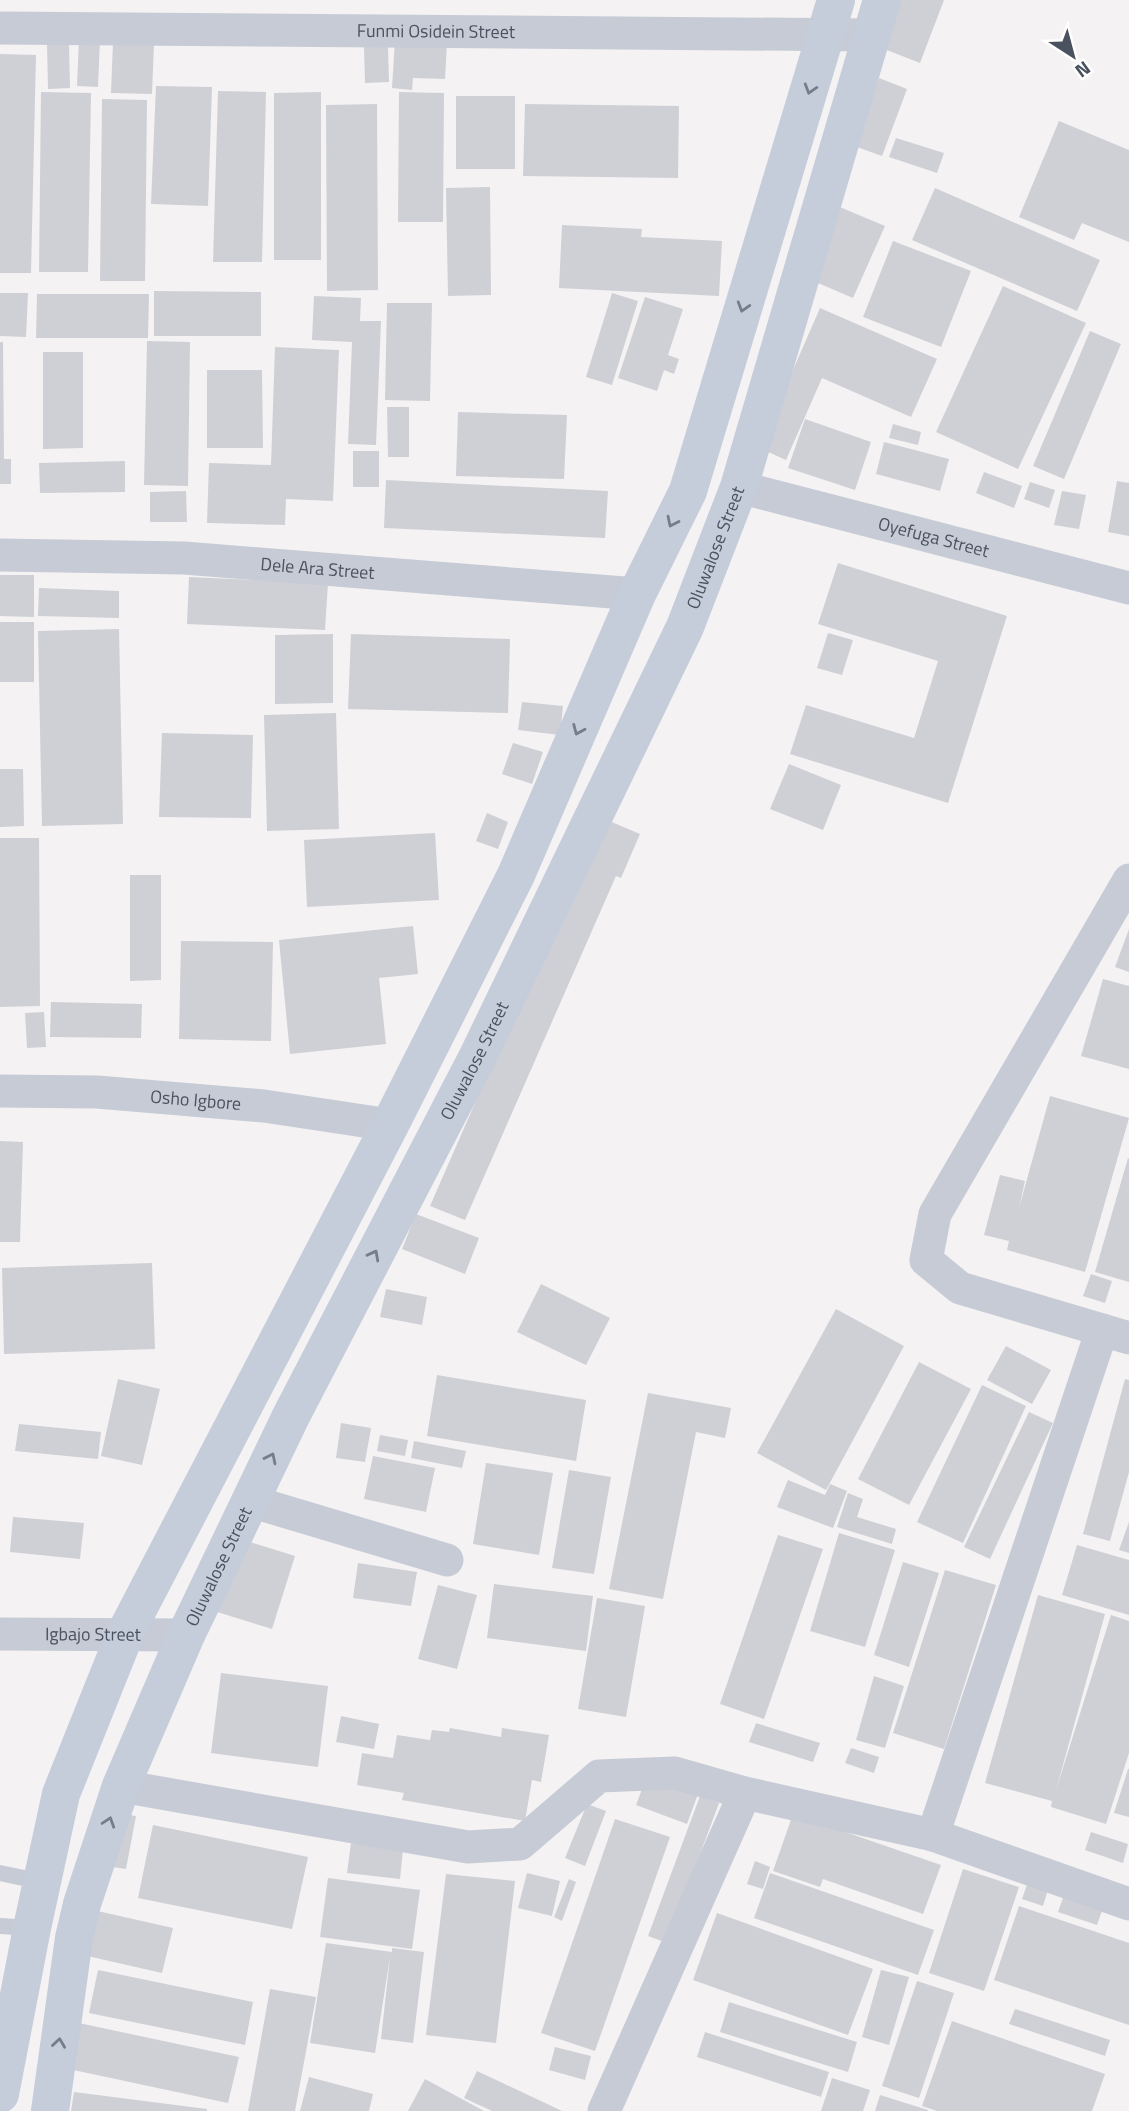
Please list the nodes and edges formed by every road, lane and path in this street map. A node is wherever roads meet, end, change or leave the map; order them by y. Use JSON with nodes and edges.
{"nodes":[{"id":1,"x":831,"y":17,"type":"edge"},
{"id":2,"x":877,"y":17,"type":"edge"},
{"id":3,"x":0,"y":28,"type":"edge"},
{"id":4,"x":739,"y":487,"type":"junction"},
{"id":5,"x":0,"y":555,"type":"edge"},
{"id":6,"x":1129,"y":589,"type":"edge"},
{"id":7,"x":637,"y":594,"type":"junction"},
{"id":8,"x":1129,"y":880,"type":"edge"},
{"id":9,"x":435,"y":1038,"type":"junction"},
{"id":10,"x":478,"y":1056,"type":"junction"},
{"id":11,"x":0,"y":1091,"type":"edge"},
{"id":12,"x":390,"y":1125,"type":"junction"},
{"id":13,"x":1115,"y":1334,"type":"edge"},
{"id":14,"x":250,"y":1501,"type":"junction"},
{"id":15,"x":447,"y":1560,"type":"dead end"},
{"id":16,"x":0,"y":1634,"type":"edge"},
{"id":17,"x":125,"y":1634,"type":"junction"},
{"id":18,"x":186,"y":1635,"type":"junction"},
{"id":19,"x":121,"y":1786,"type":"junction"},
{"id":20,"x":745,"y":1793,"type":"junction"},
{"id":21,"x":933,"y":1835,"type":"junction"},
{"id":22,"x":0,"y":1874,"type":"edge"},
{"id":23,"x":43,"y":1882,"type":"junction"},
{"id":24,"x":1129,"y":1903,"type":"edge"},
{"id":25,"x":16,"y":1927,"type":"edge"},
{"id":26,"x":0,"y":2094,"type":"edge"},
{"id":27,"x":50,"y":2111,"type":"edge"},
{"id":28,"x":604,"y":2111,"type":"edge"}],
"edges":[{"from":1,"to":2,"type":"street","name":"Funmi Osidein Street"},
{"from":1,"to":3,"type":"street","name":"Funmi Osidein Street"},
{"from":1,"to":7,"type":"street","one_way":true},
{"from":2,"to":4,"type":"street","name":"Oluwalose Street"},
{"from":4,"to":6,"type":"street","name":"Oyefuga Street"},
{"from":4,"to":10,"type":"street","name":"Oluwalose Street"},
{"from":5,"to":7,"type":"street","name":"Dele Ara Street"},
{"from":7,"to":9,"type":"street","one_way":true},
{"from":8,"to":13,"type":"street"},
{"from":9,"to":10,"type":"street"},
{"from":9,"to":12,"type":"street"},
{"from":14,"to":10,"type":"street","name":"Oluwalose Street","one_way":true},
{"from":11,"to":12,"type":"street","name":"Osho Igbore"},
{"from":12,"to":17,"type":"street"},
{"from":13,"to":21,"type":"street"},
{"from":14,"to":15,"type":"street"},
{"from":14,"to":18,"type":"street","name":"Oluwalose Street"},
{"from":16,"to":17,"type":"street","name":"Igbajo Street"},
{"from":17,"to":18,"type":"street","name":"Igbajo Street"},
{"from":17,"to":23,"type":"street"},
{"from":18,"to":19,"type":"street","name":"Oluwalose Street"},
{"from":19,"to":20,"type":"street"},
{"from":27,"to":19,"type":"street","name":"Oluwalose Street","one_way":true},
{"from":20,"to":21,"type":"street"},
{"from":20,"to":28,"type":"street"},
{"from":21,"to":24,"type":"street"},
{"from":22,"to":23,"type":"lane"},
{"from":23,"to":25,"type":"street"},
{"from":25,"to":26,"type":"street"}]}
